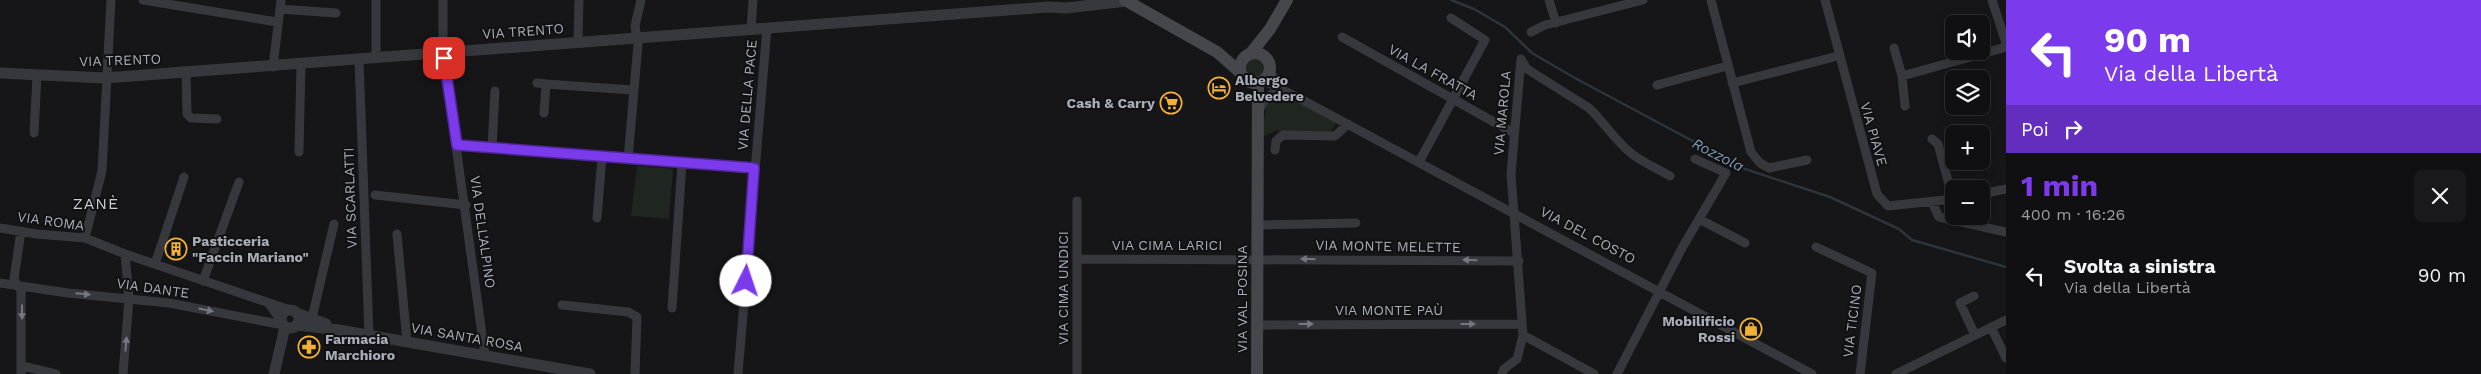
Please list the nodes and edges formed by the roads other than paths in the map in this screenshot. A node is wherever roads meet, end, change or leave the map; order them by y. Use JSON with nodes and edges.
{"nodes":[{"id":1,"x":111,"y":0,"type":"edge"},
{"id":2,"x":142,"y":0,"type":"edge"},
{"id":3,"x":376,"y":0,"type":"edge"},
{"id":4,"x":443,"y":0,"type":"edge"},
{"id":5,"x":580,"y":0,"type":"edge"},
{"id":6,"x":641,"y":0,"type":"edge"},
{"id":7,"x":754,"y":0,"type":"edge"},
{"id":8,"x":1068,"y":0,"type":"edge"},
{"id":9,"x":1126,"y":0,"type":"edge"},
{"id":10,"x":1287,"y":0,"type":"edge"},
{"id":11,"x":1549,"y":0,"type":"edge"},
{"id":12,"x":1643,"y":0,"type":"edge"},
{"id":13,"x":1711,"y":0,"type":"edge"},
{"id":14,"x":1825,"y":0,"type":"edge"},
{"id":15,"x":1992,"y":0,"type":"edge"},
{"id":16,"x":1090,"y":3,"type":"edge"},
{"id":17,"x":280,"y":4,"type":"edge"},
{"id":18,"x":1048,"y":7,"type":"junction"},
{"id":19,"x":336,"y":13,"type":"dead end"},
{"id":20,"x":1451,"y":18,"type":"dead end"},
{"id":21,"x":277,"y":22,"type":"junction"},
{"id":22,"x":1556,"y":23,"type":"junction"},
{"id":23,"x":767,"y":28,"type":"junction"},
{"id":24,"x":751,"y":29,"type":"junction"},
{"id":25,"x":1270,"y":29,"type":"junction"},
{"id":26,"x":1531,"y":32,"type":"dead end"},
{"id":27,"x":1342,"y":37,"type":"dead end"},
{"id":28,"x":636,"y":38,"type":"junction"},
{"id":29,"x":578,"y":42,"type":"junction"},
{"id":30,"x":2006,"y":45,"type":"edge"},
{"id":31,"x":1894,"y":48,"type":"dead end"},
{"id":32,"x":443,"y":52,"type":"junction"},
{"id":33,"x":1218,"y":52,"type":"junction"},
{"id":34,"x":1248,"y":55,"type":"junction"},
{"id":35,"x":1838,"y":56,"type":"junction"},
{"id":36,"x":376,"y":58,"type":"junction"},
{"id":37,"x":359,"y":60,"type":"junction"},
{"id":38,"x":301,"y":64,"type":"junction"},
{"id":39,"x":273,"y":66,"type":"junction"},
{"id":40,"x":1727,"y":66,"type":"junction"},
{"id":41,"x":186,"y":72,"type":"junction"},
{"id":42,"x":0,"y":73,"type":"edge"},
{"id":43,"x":1264,"y":74,"type":"junction"},
{"id":44,"x":37,"y":75,"type":"junction"},
{"id":45,"x":1242,"y":76,"type":"junction"},
{"id":46,"x":1902,"y":76,"type":"junction"},
{"id":47,"x":105,"y":78,"type":"junction"},
{"id":48,"x":1732,"y":83,"type":"junction"},
{"id":49,"x":1657,"y":85,"type":"dead end"},
{"id":50,"x":632,"y":90,"type":"junction"},
{"id":51,"x":496,"y":91,"type":"dead end"},
{"id":52,"x":1292,"y":94,"type":"junction"},
{"id":53,"x":1453,"y":98,"type":"junction"},
{"id":54,"x":1906,"y":106,"type":"dead end"},
{"id":55,"x":544,"y":113,"type":"dead end"},
{"id":56,"x":217,"y":119,"type":"dead end"},
{"id":57,"x":1256,"y":119,"type":"junction"},
{"id":58,"x":1348,"y":124,"type":"junction"},
{"id":59,"x":1510,"y":131,"type":"dead end"},
{"id":60,"x":34,"y":133,"type":"dead end"},
{"id":61,"x":1932,"y":139,"type":"dead end"},
{"id":62,"x":457,"y":145,"type":"junction"},
{"id":63,"x":492,"y":148,"type":"junction"},
{"id":64,"x":1275,"y":150,"type":"dead end"},
{"id":65,"x":299,"y":152,"type":"dead end"},
{"id":66,"x":602,"y":157,"type":"junction"},
{"id":67,"x":628,"y":159,"type":"junction"},
{"id":68,"x":1696,"y":159,"type":"dead end"},
{"id":69,"x":1807,"y":160,"type":"dead end"},
{"id":70,"x":1419,"y":162,"type":"junction"},
{"id":71,"x":682,"y":164,"type":"junction"},
{"id":72,"x":754,"y":168,"type":"junction"},
{"id":73,"x":1670,"y":176,"type":"dead end"},
{"id":74,"x":184,"y":177,"type":"dead end"},
{"id":75,"x":1948,"y":180,"type":"edge"},
{"id":76,"x":239,"y":182,"type":"dead end"},
{"id":77,"x":2006,"y":189,"type":"edge"},
{"id":78,"x":1990,"y":192,"type":"edge"},
{"id":79,"x":375,"y":195,"type":"dead end"},
{"id":80,"x":1945,"y":200,"type":"edge"},
{"id":81,"x":1077,"y":201,"type":"dead end"},
{"id":82,"x":1932,"y":202,"type":"junction"},
{"id":83,"x":466,"y":205,"type":"junction"},
{"id":84,"x":1515,"y":212,"type":"junction"},
{"id":85,"x":597,"y":218,"type":"dead end"},
{"id":86,"x":1699,"y":219,"type":"junction"},
{"id":87,"x":1356,"y":223,"type":"dead end"},
{"id":88,"x":334,"y":224,"type":"dead end"},
{"id":89,"x":1257,"y":224,"type":"junction"},
{"id":90,"x":0,"y":228,"type":"edge"},
{"id":91,"x":21,"y":231,"type":"junction"},
{"id":92,"x":2006,"y":232,"type":"edge"},
{"id":93,"x":397,"y":234,"type":"dead end"},
{"id":94,"x":85,"y":238,"type":"junction"},
{"id":95,"x":1745,"y":243,"type":"dead end"},
{"id":96,"x":1816,"y":247,"type":"dead end"},
{"id":97,"x":125,"y":254,"type":"junction"},
{"id":98,"x":1257,"y":258,"type":"junction"},
{"id":99,"x":1077,"y":259,"type":"junction"},
{"id":100,"x":1519,"y":261,"type":"junction"},
{"id":101,"x":155,"y":264,"type":"junction"},
{"id":102,"x":204,"y":281,"type":"junction"},
{"id":103,"x":0,"y":283,"type":"edge"},
{"id":104,"x":17,"y":285,"type":"junction"},
{"id":105,"x":1660,"y":291,"type":"junction"},
{"id":106,"x":1974,"y":296,"type":"dead end"},
{"id":107,"x":129,"y":298,"type":"junction"},
{"id":108,"x":269,"y":304,"type":"junction"},
{"id":109,"x":562,"y":305,"type":"dead end"},
{"id":110,"x":672,"y":308,"type":"dead end"},
{"id":111,"x":312,"y":318,"type":"junction"},
{"id":112,"x":2006,"y":320,"type":"edge"},
{"id":113,"x":289,"y":321,"type":"junction"},
{"id":114,"x":1522,"y":324,"type":"junction"},
{"id":115,"x":1257,"y":325,"type":"junction"},
{"id":116,"x":1991,"y":327,"type":"junction"},
{"id":117,"x":339,"y":330,"type":"junction"},
{"id":118,"x":369,"y":335,"type":"junction"},
{"id":119,"x":1523,"y":335,"type":"junction"},
{"id":120,"x":1975,"y":335,"type":"junction"},
{"id":121,"x":407,"y":342,"type":"junction"},
{"id":122,"x":485,"y":356,"type":"junction"},
{"id":123,"x":2006,"y":358,"type":"edge"},
{"id":124,"x":22,"y":370,"type":"edge"},
{"id":125,"x":556,"y":370,"type":"edge"},
{"id":126,"x":56,"y":374,"type":"edge"},
{"id":127,"x":123,"y":374,"type":"edge"},
{"id":128,"x":274,"y":374,"type":"edge"},
{"id":129,"x":590,"y":374,"type":"edge"},
{"id":130,"x":635,"y":374,"type":"edge"},
{"id":131,"x":738,"y":374,"type":"edge"},
{"id":132,"x":1077,"y":374,"type":"edge"},
{"id":133,"x":1257,"y":374,"type":"edge"},
{"id":134,"x":1502,"y":374,"type":"edge"},
{"id":135,"x":1594,"y":374,"type":"edge"},
{"id":136,"x":1618,"y":374,"type":"edge"},
{"id":137,"x":1812,"y":374,"type":"edge"},
{"id":138,"x":1860,"y":374,"type":"edge"},
{"id":139,"x":1896,"y":374,"type":"edge"}],
"edges":[{"from":1,"to":47,"type":"street"},
{"from":2,"to":21,"type":"street"},
{"from":3,"to":36,"type":"street"},
{"from":4,"to":32,"type":"street","name":"VIA DELL'ALPINO"},
{"from":5,"to":29,"type":"street"},
{"from":6,"to":28,"type":"street"},
{"from":7,"to":24,"type":"street"},
{"from":8,"to":18,"type":"street","name":"VIA TRENTO"},
{"from":9,"to":16,"type":"street","name":"VIA TRENTO"},
{"from":9,"to":33,"type":"main road"},
{"from":10,"to":25,"type":"main road"},
{"from":11,"to":22,"type":"street"},
{"from":12,"to":22,"type":"street"},
{"from":13,"to":40,"type":"street"},
{"from":14,"to":35,"type":"street","name":"VIA PIAVE"},
{"from":15,"to":30,"type":"street"},
{"from":16,"to":18,"type":"street","name":"VIA TRENTO"},
{"from":17,"to":19,"type":"street"},
{"from":17,"to":21,"type":"street"},
{"from":18,"to":23,"type":"street","name":"VIA TRENTO"},
{"from":20,"to":53,"type":"street"},
{"from":21,"to":39,"type":"street"},
{"from":22,"to":26,"type":"street"},
{"from":23,"to":24,"type":"street","name":"VIA TRENTO"},
{"from":23,"to":72,"type":"street","name":"VIA DELLA PACE"},
{"from":24,"to":28,"type":"street","name":"VIA TRENTO"},
{"from":25,"to":34,"type":"main road"},
{"from":25,"to":43,"type":"main road","name":"VIA VAL POSINA"},
{"from":27,"to":53,"type":"street","name":"VIA LA FRATTA"},
{"from":28,"to":29,"type":"street","name":"VIA TRENTO"},
{"from":28,"to":50,"type":"street"},
{"from":29,"to":32,"type":"street","name":"VIA TRENTO"},
{"from":30,"to":46,"type":"street"},
{"from":31,"to":46,"type":"street"},
{"from":32,"to":36,"type":"street","name":"VIA TRENTO"},
{"from":32,"to":62,"type":"street","name":"VIA DELL'ALPINO"},
{"from":33,"to":34,"type":"main road"},
{"from":33,"to":45,"type":"main road"},
{"from":34,"to":43,"type":"main road"},
{"from":34,"to":45,"type":"main road"},
{"from":35,"to":48,"type":"street"},
{"from":35,"to":82,"type":"street","name":"VIA PIAVE"},
{"from":36,"to":37,"type":"street","name":"VIA TRENTO"},
{"from":37,"to":38,"type":"street","name":"VIA TRENTO"},
{"from":37,"to":118,"type":"street","name":"VIA SCARLATTI"},
{"from":38,"to":39,"type":"street","name":"VIA TRENTO"},
{"from":38,"to":65,"type":"street"},
{"from":39,"to":41,"type":"street","name":"VIA TRENTO"},
{"from":40,"to":48,"type":"street"},
{"from":40,"to":49,"type":"street"},
{"from":41,"to":47,"type":"street","name":"VIA TRENTO"},
{"from":41,"to":56,"type":"street"},
{"from":42,"to":44,"type":"street","name":"VIA TRENTO"},
{"from":43,"to":45,"type":"main road"},
{"from":43,"to":52,"type":"street","name":"VIA DEL COSTO"},
{"from":43,"to":57,"type":"main road","name":"VIA VAL POSINA"},
{"from":44,"to":47,"type":"street","name":"VIA TRENTO"},
{"from":44,"to":60,"type":"street"},
{"from":45,"to":57,"type":"main road","name":"VIA VAL POSINA"},
{"from":46,"to":54,"type":"street"},
{"from":47,"to":94,"type":"street"},
{"from":48,"to":69,"type":"street"},
{"from":50,"to":55,"type":"street"},
{"from":50,"to":67,"type":"street"},
{"from":51,"to":63,"type":"street"},
{"from":52,"to":57,"type":"street"},
{"from":52,"to":58,"type":"street","name":"VIA DEL COSTO"},
{"from":53,"to":59,"type":"street","name":"VIA LA FRATTA"},
{"from":53,"to":70,"type":"street"},
{"from":57,"to":89,"type":"main road","name":"VIA VAL POSINA"},
{"from":58,"to":64,"type":"street"},
{"from":58,"to":70,"type":"street","name":"VIA DEL COSTO"},
{"from":61,"to":75,"type":"street"},
{"from":62,"to":63,"type":"street"},
{"from":62,"to":83,"type":"street","name":"VIA DELL'ALPINO"},
{"from":63,"to":66,"type":"street"},
{"from":66,"to":67,"type":"street"},
{"from":66,"to":85,"type":"street"},
{"from":67,"to":71,"type":"street"},
{"from":68,"to":86,"type":"street"},
{"from":70,"to":84,"type":"street","name":"VIA DEL COSTO"},
{"from":71,"to":72,"type":"street"},
{"from":71,"to":110,"type":"street"},
{"from":72,"to":131,"type":"street","name":"VIA DELLA PACE"},
{"from":73,"to":84,"type":"street","name":"VIA MAROLA"},
{"from":74,"to":101,"type":"street"},
{"from":76,"to":102,"type":"street"},
{"from":77,"to":78,"type":"street"},
{"from":79,"to":83,"type":"street"},
{"from":80,"to":82,"type":"street","name":"VIA PIAVE"},
{"from":81,"to":99,"type":"street","name":"VIA CIMA UNDICI"},
{"from":82,"to":92,"type":"street"},
{"from":83,"to":122,"type":"street","name":"VIA DELL'ALPINO"},
{"from":84,"to":100,"type":"street"},
{"from":84,"to":105,"type":"street","name":"VIA DEL COSTO"},
{"from":86,"to":95,"type":"street"},
{"from":86,"to":105,"type":"street"},
{"from":87,"to":89,"type":"street"},
{"from":88,"to":111,"type":"street"},
{"from":89,"to":98,"type":"main road","name":"VIA VAL POSINA"},
{"from":90,"to":91,"type":"street","name":"VIA ROMA"},
{"from":91,"to":94,"type":"street","name":"VIA ROMA"},
{"from":91,"to":104,"type":"street"},
{"from":93,"to":121,"type":"street"},
{"from":94,"to":97,"type":"street","name":"VIA ROMA"},
{"from":96,"to":138,"type":"street","name":"VIA TICINO"},
{"from":97,"to":101,"type":"street","name":"VIA SANTA ROSA"},
{"from":97,"to":107,"type":"street"},
{"from":98,"to":99,"type":"street","name":"VIA CIMA LARICI"},
{"from":100,"to":98,"type":"street","name":"VIA MONTE MELETTE","one_way":true},
{"from":98,"to":115,"type":"main road","name":"VIA VAL POSINA"},
{"from":99,"to":132,"type":"street","name":"VIA CIMA UNDICI"},
{"from":100,"to":114,"type":"street"},
{"from":101,"to":102,"type":"street","name":"VIA SANTA ROSA"},
{"from":102,"to":108,"type":"street","name":"VIA SANTA ROSA"},
{"from":103,"to":104,"type":"street","name":"VIA DANTE"},
{"from":104,"to":107,"type":"street","name":"VIA DANTE","one_way":true},
{"from":104,"to":124,"type":"street","one_way":true},
{"from":105,"to":136,"type":"street"},
{"from":105,"to":137,"type":"street","name":"VIA DEL COSTO"},
{"from":106,"to":120,"type":"street"},
{"from":107,"to":113,"type":"street","name":"VIA DANTE","one_way":true},
{"from":127,"to":107,"type":"street","one_way":true},
{"from":108,"to":113,"type":"street"},
{"from":108,"to":113,"type":"street","name":"VIA SANTA ROSA"},
{"from":109,"to":130,"type":"street"},
{"from":111,"to":113,"type":"street","name":"VIA SANTA ROSA"},
{"from":111,"to":117,"type":"street","name":"VIA SANTA ROSA"},
{"from":112,"to":116,"type":"street"},
{"from":113,"to":117,"type":"street","name":"VIA SANTA ROSA"},
{"from":113,"to":128,"type":"street"},
{"from":115,"to":114,"type":"street","name":"VIA MONTE PAÙ","one_way":true},
{"from":114,"to":119,"type":"street"},
{"from":115,"to":133,"type":"main road","name":"VIA VAL POSINA"},
{"from":116,"to":120,"type":"street"},
{"from":116,"to":123,"type":"street"},
{"from":117,"to":118,"type":"street","name":"VIA SANTA ROSA"},
{"from":118,"to":121,"type":"street","name":"VIA SANTA ROSA"},
{"from":119,"to":134,"type":"street"},
{"from":119,"to":135,"type":"street"},
{"from":120,"to":139,"type":"street"},
{"from":121,"to":122,"type":"street","name":"VIA SANTA ROSA"},
{"from":122,"to":125,"type":"street","name":"VIA SANTA ROSA"},
{"from":124,"to":126,"type":"street"},
{"from":125,"to":129,"type":"street","name":"VIA SANTA ROSA"}]}
